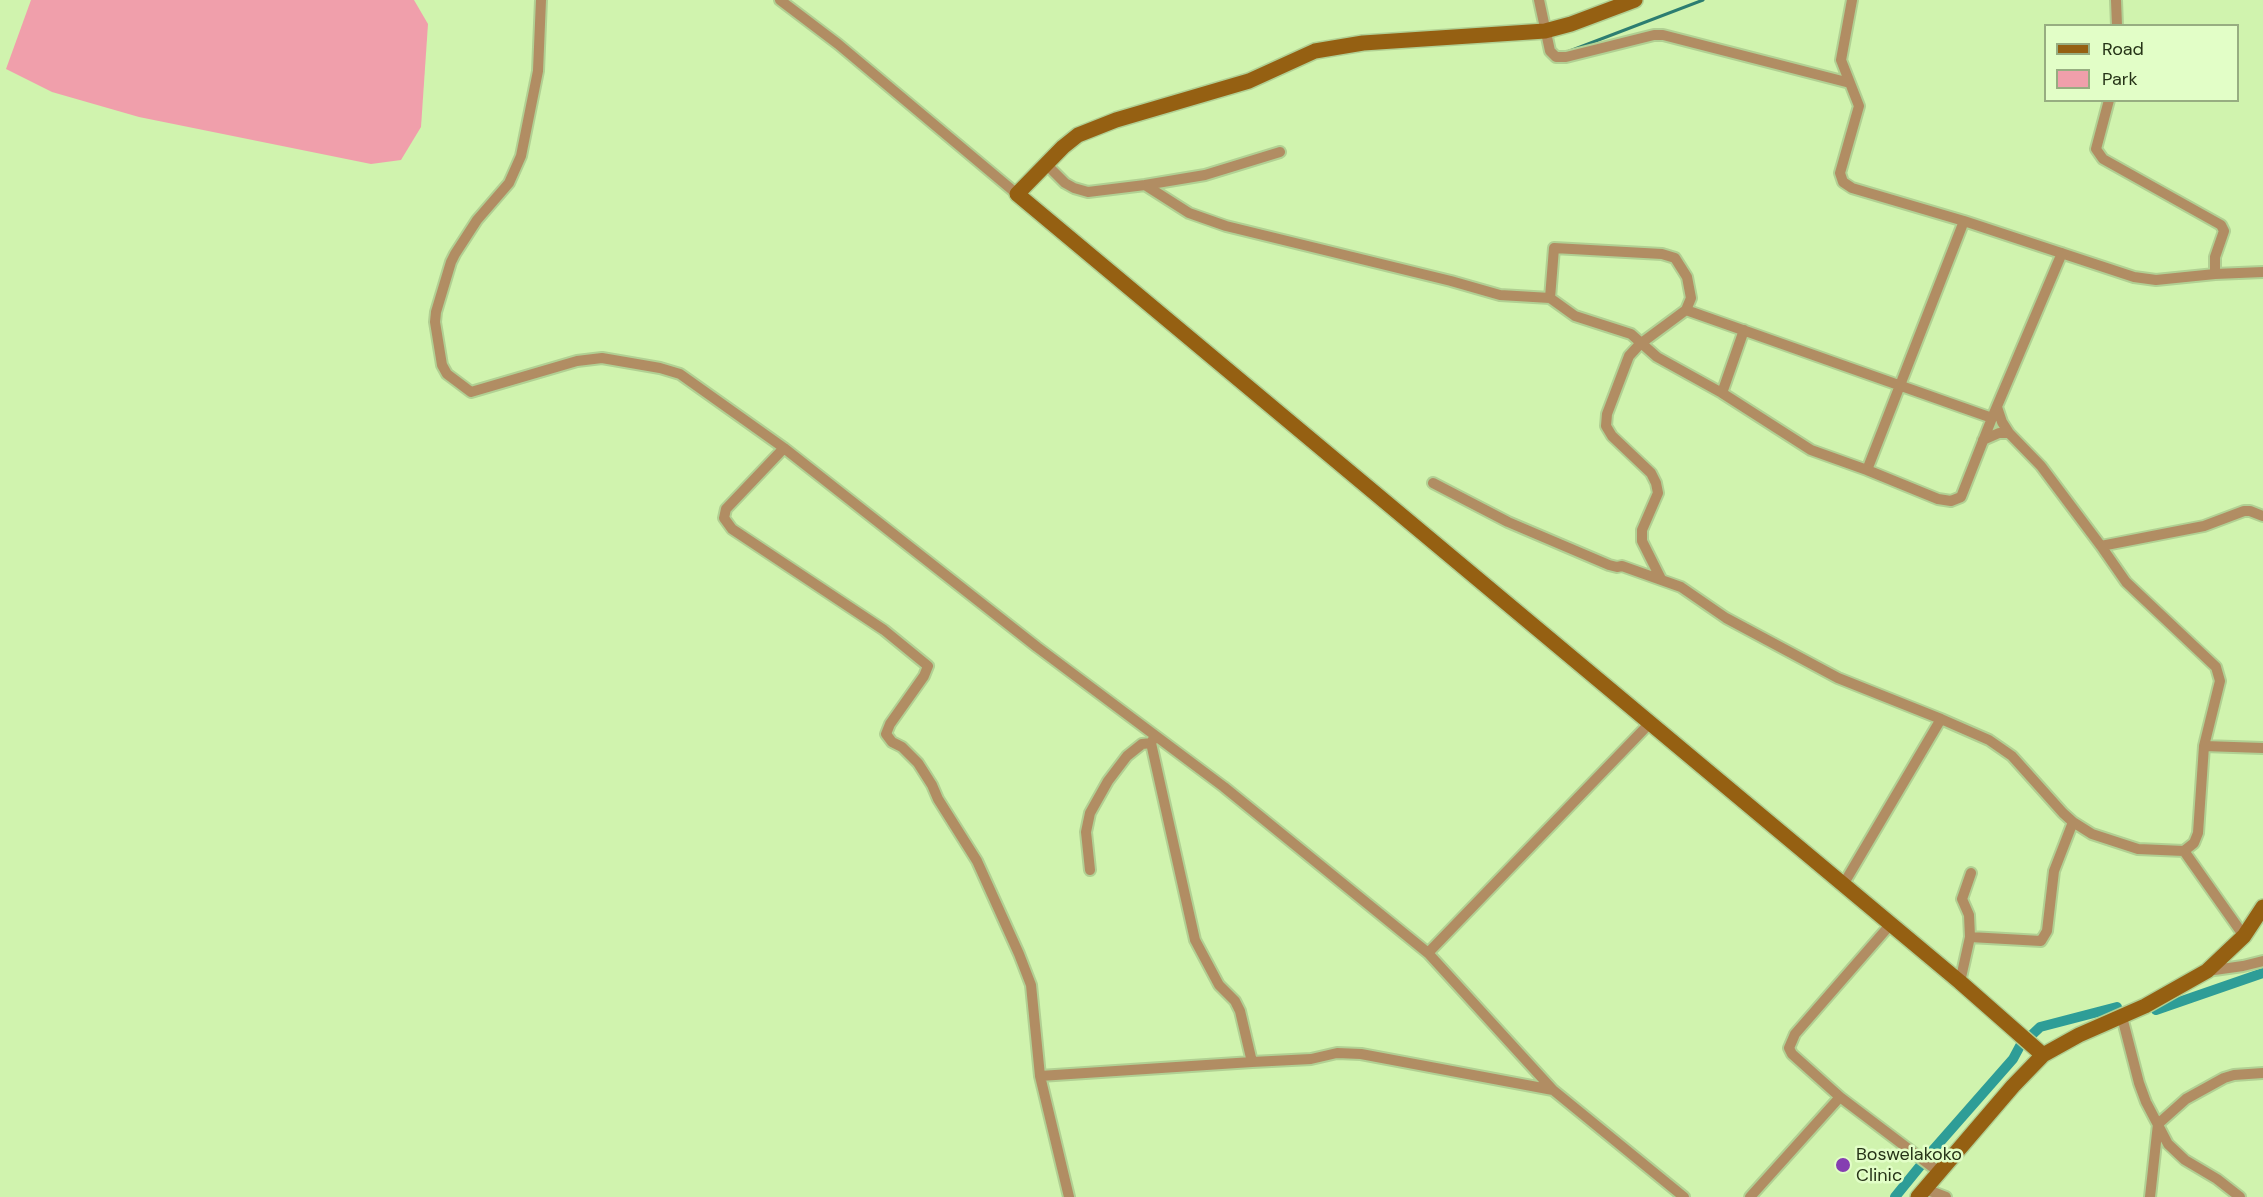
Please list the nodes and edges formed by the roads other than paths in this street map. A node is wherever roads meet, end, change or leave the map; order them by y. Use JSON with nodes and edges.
{"nodes":[{"id":1,"x":541,"y":0,"type":"edge"},
{"id":2,"x":780,"y":0,"type":"edge"},
{"id":3,"x":1539,"y":0,"type":"edge"},
{"id":4,"x":1635,"y":0,"type":"edge"},
{"id":5,"x":1852,"y":2,"type":"edge"},
{"id":6,"x":2116,"y":5,"type":"edge"},
{"id":7,"x":2117,"y":24,"type":"edge"},
{"id":8,"x":1545,"y":31,"type":"junction"},
{"id":9,"x":1850,"y":83,"type":"junction"},
{"id":10,"x":2108,"y":102,"type":"edge"},
{"id":11,"x":1280,"y":152,"type":"dead end"},
{"id":12,"x":1046,"y":164,"type":"junction"},
{"id":13,"x":1145,"y":185,"type":"junction"},
{"id":14,"x":1017,"y":194,"type":"junction"},
{"id":15,"x":1964,"y":221,"type":"junction"},
{"id":16,"x":2062,"y":253,"type":"junction"},
{"id":17,"x":2263,"y":272,"type":"edge"},
{"id":18,"x":2215,"y":274,"type":"junction"},
{"id":19,"x":1550,"y":298,"type":"junction"},
{"id":20,"x":1686,"y":310,"type":"junction"},
{"id":21,"x":1744,"y":330,"type":"junction"},
{"id":22,"x":1640,"y":344,"type":"junction"},
{"id":23,"x":1901,"y":385,"type":"junction"},
{"id":24,"x":1722,"y":393,"type":"junction"},
{"id":25,"x":1997,"y":406,"type":"junction"},
{"id":26,"x":1992,"y":418,"type":"junction"},
{"id":27,"x":2009,"y":433,"type":"junction"},
{"id":28,"x":1983,"y":440,"type":"junction"},
{"id":29,"x":784,"y":448,"type":"junction"},
{"id":30,"x":1867,"y":470,"type":"junction"},
{"id":31,"x":1433,"y":483,"type":"dead end"},
{"id":32,"x":2263,"y":516,"type":"edge"},
{"id":33,"x":2101,"y":546,"type":"junction"},
{"id":34,"x":1661,"y":579,"type":"junction"},
{"id":35,"x":1941,"y":719,"type":"junction"},
{"id":36,"x":1649,"y":724,"type":"junction"},
{"id":37,"x":1153,"y":739,"type":"junction"},
{"id":38,"x":2204,"y":746,"type":"junction"},
{"id":39,"x":2263,"y":748,"type":"edge"},
{"id":40,"x":2073,"y":822,"type":"junction"},
{"id":41,"x":2184,"y":851,"type":"junction"},
{"id":42,"x":1090,"y":870,"type":"dead end"},
{"id":43,"x":1971,"y":873,"type":"dead end"},
{"id":44,"x":1843,"y":885,"type":"junction"},
{"id":45,"x":2263,"y":907,"type":"edge"},
{"id":46,"x":1890,"y":925,"type":"junction"},
{"id":47,"x":2244,"y":936,"type":"junction"},
{"id":48,"x":1970,"y":937,"type":"junction"},
{"id":49,"x":1428,"y":952,"type":"junction"},
{"id":50,"x":2263,"y":961,"type":"edge"},
{"id":51,"x":2207,"y":971,"type":"junction"},
{"id":52,"x":1960,"y":982,"type":"junction"},
{"id":53,"x":2122,"y":1017,"type":"junction"},
{"id":54,"x":2039,"y":1051,"type":"junction"},
{"id":55,"x":1252,"y":1062,"type":"junction"},
{"id":56,"x":2263,"y":1072,"type":"edge"},
{"id":57,"x":1040,"y":1076,"type":"junction"},
{"id":58,"x":1553,"y":1090,"type":"junction"},
{"id":59,"x":1840,"y":1097,"type":"junction"},
{"id":60,"x":2158,"y":1124,"type":"junction"},
{"id":61,"x":1939,"y":1172,"type":"junction"},
{"id":62,"x":1922,"y":1193,"type":"edge"},
{"id":63,"x":1069,"y":1197,"type":"edge"},
{"id":64,"x":1684,"y":1197,"type":"edge"},
{"id":65,"x":1750,"y":1197,"type":"edge"},
{"id":66,"x":1946,"y":1197,"type":"edge"},
{"id":67,"x":2150,"y":1197,"type":"edge"},
{"id":68,"x":2240,"y":1197,"type":"edge"}],
"edges":[{"from":1,"to":29,"type":"street"},
{"from":2,"to":14,"type":"street"},
{"from":3,"to":8,"type":"street"},
{"from":4,"to":8,"type":"street"},
{"from":5,"to":9,"type":"street"},
{"from":6,"to":7,"type":"street"},
{"from":8,"to":9,"type":"street"},
{"from":8,"to":12,"type":"street"},
{"from":9,"to":15,"type":"street"},
{"from":10,"to":18,"type":"street"},
{"from":11,"to":13,"type":"street"},
{"from":12,"to":13,"type":"street"},
{"from":12,"to":14,"type":"street"},
{"from":13,"to":19,"type":"street"},
{"from":14,"to":36,"type":"street"},
{"from":15,"to":16,"type":"street"},
{"from":15,"to":23,"type":"street"},
{"from":16,"to":18,"type":"street"},
{"from":16,"to":25,"type":"street"},
{"from":17,"to":18,"type":"street"},
{"from":19,"to":20,"type":"street"},
{"from":19,"to":22,"type":"street"},
{"from":20,"to":21,"type":"street"},
{"from":20,"to":22,"type":"street"},
{"from":21,"to":23,"type":"street"},
{"from":21,"to":24,"type":"street"},
{"from":22,"to":24,"type":"street"},
{"from":22,"to":34,"type":"street"},
{"from":23,"to":26,"type":"street"},
{"from":23,"to":30,"type":"street"},
{"from":24,"to":30,"type":"street"},
{"from":25,"to":26,"type":"street"},
{"from":25,"to":27,"type":"street"},
{"from":26,"to":28,"type":"street"},
{"from":27,"to":28,"type":"street"},
{"from":27,"to":33,"type":"street"},
{"from":28,"to":30,"type":"street"},
{"from":29,"to":37,"type":"street"},
{"from":29,"to":57,"type":"street"},
{"from":31,"to":34,"type":"street"},
{"from":32,"to":33,"type":"street"},
{"from":33,"to":38,"type":"street"},
{"from":34,"to":35,"type":"street"},
{"from":35,"to":40,"type":"street"},
{"from":35,"to":44,"type":"street"},
{"from":36,"to":44,"type":"street"},
{"from":36,"to":49,"type":"street"},
{"from":37,"to":42,"type":"street"},
{"from":37,"to":49,"type":"street"},
{"from":37,"to":55,"type":"street"},
{"from":38,"to":39,"type":"street"},
{"from":38,"to":41,"type":"street"},
{"from":40,"to":41,"type":"street"},
{"from":40,"to":48,"type":"street"},
{"from":41,"to":47,"type":"street"},
{"from":43,"to":48,"type":"street"},
{"from":44,"to":46,"type":"street"},
{"from":45,"to":47,"type":"street"},
{"from":46,"to":52,"type":"street"},
{"from":46,"to":59,"type":"street"},
{"from":47,"to":51,"type":"street"},
{"from":48,"to":52,"type":"street"},
{"from":49,"to":58,"type":"street"},
{"from":50,"to":51,"type":"street"},
{"from":51,"to":53,"type":"street"},
{"from":52,"to":54,"type":"street"},
{"from":53,"to":54,"type":"street"},
{"from":53,"to":60,"type":"street"},
{"from":54,"to":61,"type":"street"},
{"from":55,"to":57,"type":"street"},
{"from":55,"to":58,"type":"street"},
{"from":56,"to":60,"type":"street"},
{"from":57,"to":63,"type":"street"},
{"from":58,"to":64,"type":"street"},
{"from":59,"to":61,"type":"street"},
{"from":59,"to":65,"type":"street"},
{"from":60,"to":67,"type":"street"},
{"from":60,"to":68,"type":"street"},
{"from":61,"to":62,"type":"street"},
{"from":62,"to":66,"type":"street"}]}
